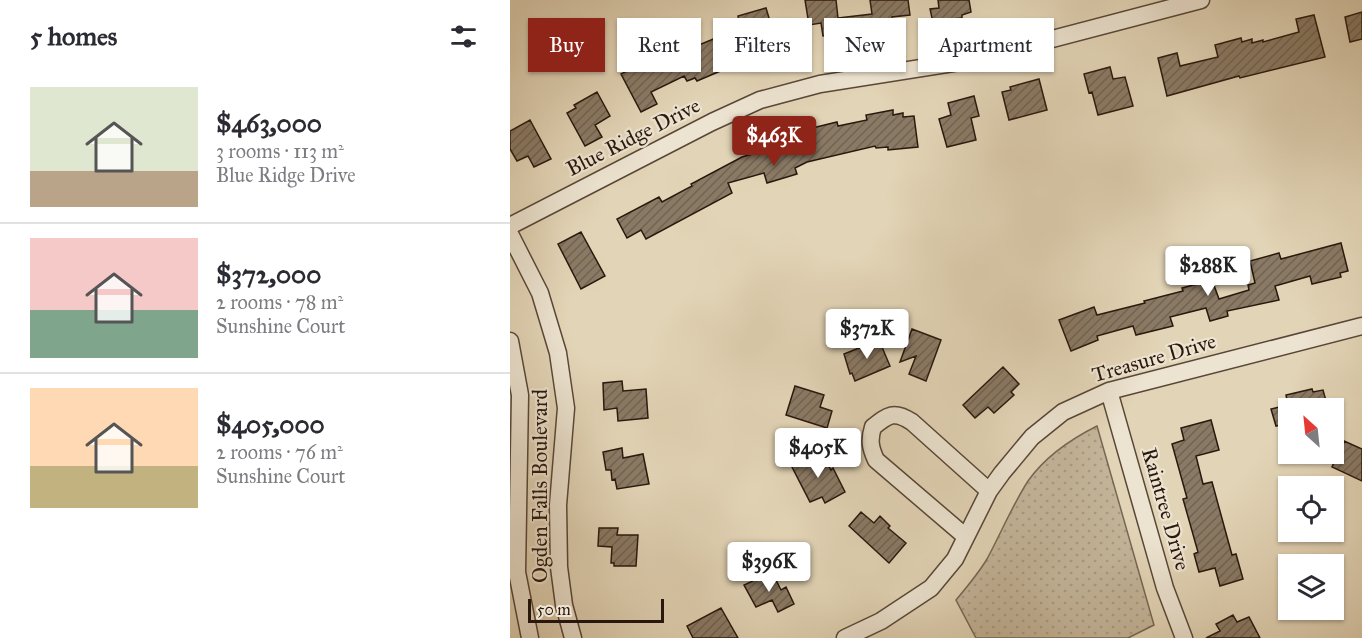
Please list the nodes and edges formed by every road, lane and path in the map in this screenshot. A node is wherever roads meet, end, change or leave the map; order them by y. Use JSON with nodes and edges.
{"nodes":[{"id":1,"x":1197,"y":0,"type":"edge"},
{"id":2,"x":1145,"y":7,"type":"edge"},
{"id":3,"x":510,"y":226,"type":"edge"},
{"id":4,"x":510,"y":234,"type":"edge"},
{"id":5,"x":1362,"y":326,"type":"edge"},
{"id":6,"x":510,"y":341,"type":"edge"},
{"id":7,"x":1109,"y":391,"type":"junction"},
{"id":8,"x":989,"y":491,"type":"junction"},
{"id":9,"x":966,"y":537,"type":"junction"},
{"id":10,"x":530,"y":638,"type":"edge"},
{"id":11,"x":573,"y":638,"type":"edge"},
{"id":12,"x":845,"y":638,"type":"edge"},
{"id":13,"x":1184,"y":638,"type":"edge"}],
"edges":[{"from":1,"to":2,"type":"street","name":"Blue Ridge Drive"},
{"from":2,"to":3,"type":"street","name":"Blue Ridge Drive"},
{"from":4,"to":11,"type":"street","name":"Ogden Falls Boulevard"},
{"from":5,"to":7,"type":"street","name":"Treasure Drive"},
{"from":6,"to":10,"type":"street","name":"Ogden Falls Boulevard"},
{"from":7,"to":8,"type":"street","name":"Treasure Drive"},
{"from":7,"to":13,"type":"street","name":"Raintree Drive"},
{"from":8,"to":9,"type":"street","name":"Treasure Drive"},
{"from":8,"to":9,"type":"street"},
{"from":9,"to":12,"type":"street","name":"Treasure Drive"}]}
